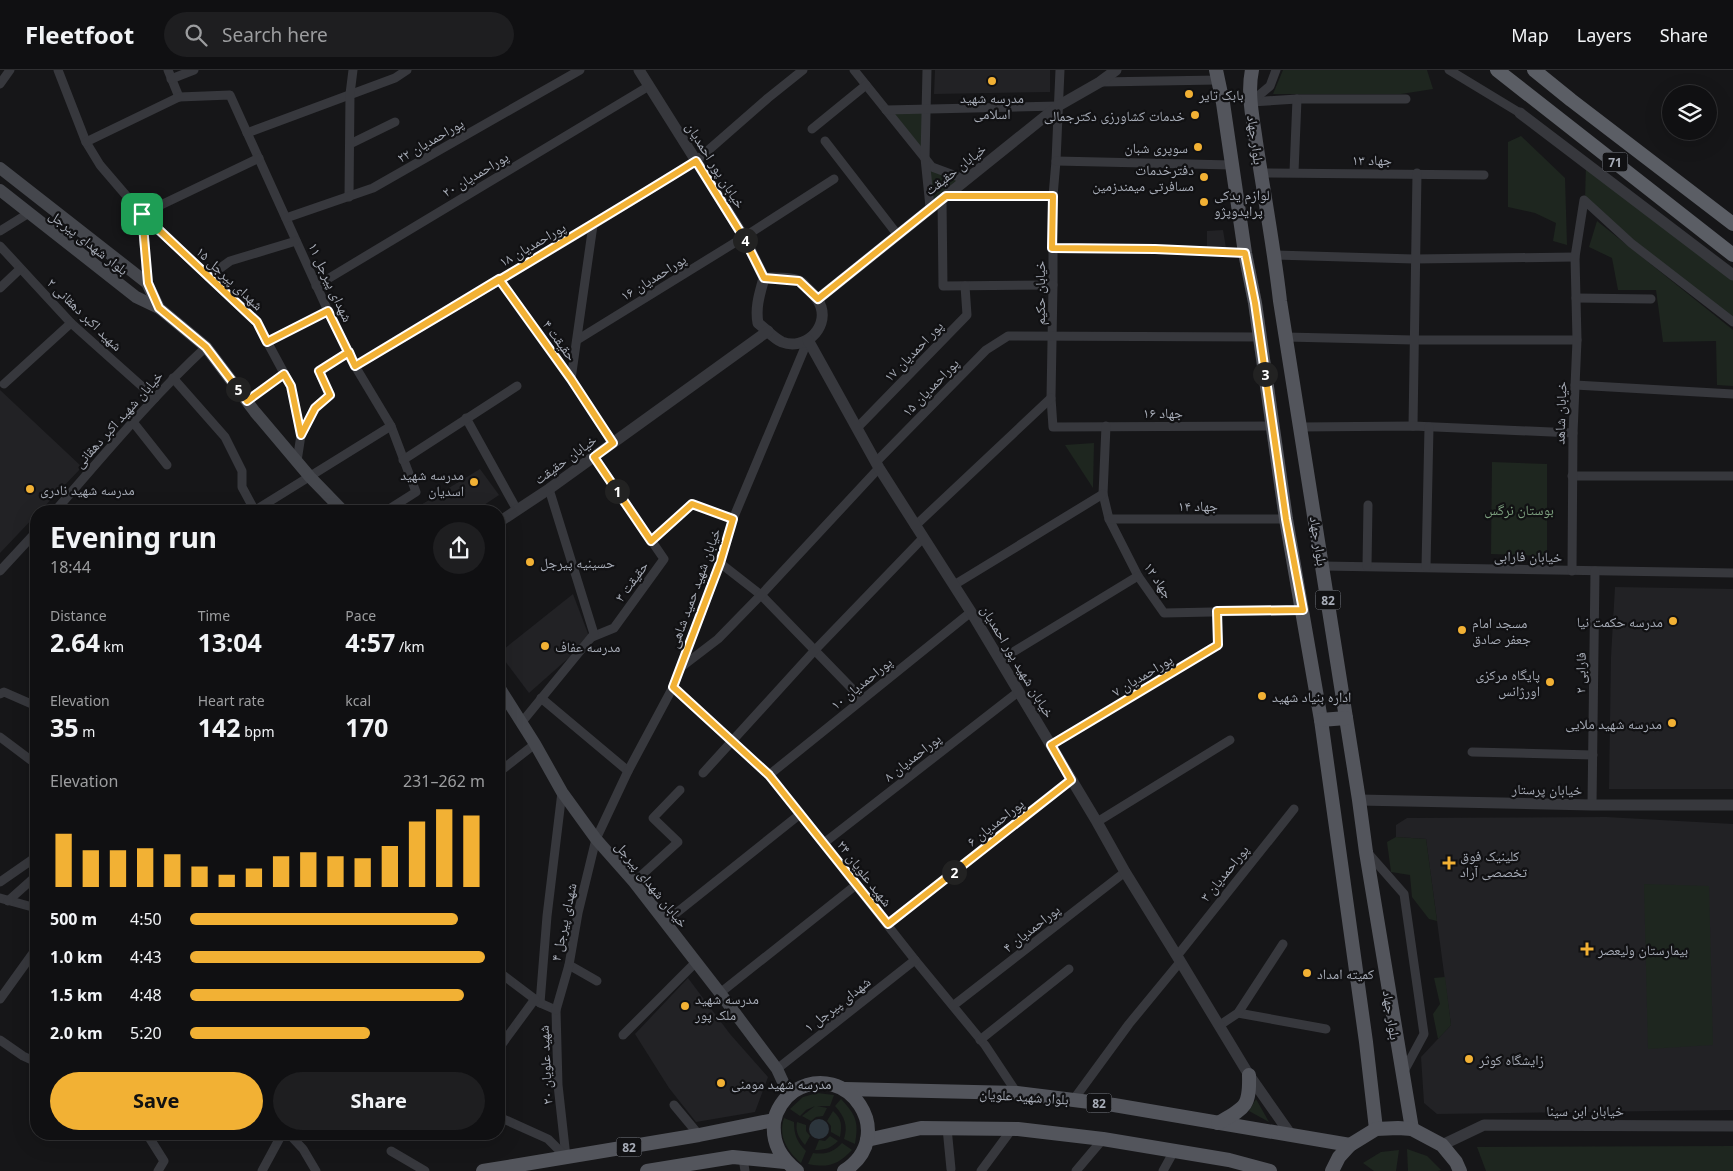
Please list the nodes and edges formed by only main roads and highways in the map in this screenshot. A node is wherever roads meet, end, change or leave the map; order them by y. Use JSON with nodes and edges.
{"nodes":[{"id":1,"x":1252,"y":70,"type":"edge"},
{"id":2,"x":1497,"y":70,"type":"edge"},
{"id":3,"x":1534,"y":70,"type":"edge"},
{"id":4,"x":1217,"y":75,"type":"edge"},
{"id":5,"x":0,"y":168,"type":"edge"},
{"id":6,"x":0,"y":190,"type":"edge"},
{"id":7,"x":1733,"y":224,"type":"edge"},
{"id":8,"x":1733,"y":255,"type":"edge"},
{"id":9,"x":159,"y":308,"type":"junction"},
{"id":10,"x":337,"y":505,"type":"edge"},
{"id":11,"x":505,"y":696,"type":"edge"},
{"id":12,"x":1346,"y":718,"type":"junction"},
{"id":13,"x":1321,"y":720,"type":"junction"},
{"id":14,"x":1249,"y":1075,"type":"road end"},
{"id":15,"x":845,"y":1089,"type":"junction"},
{"id":16,"x":789,"y":1095,"type":"junction"},
{"id":17,"x":774,"y":1120,"type":"junction"},
{"id":18,"x":1218,"y":1122,"type":"junction"},
{"id":19,"x":1412,"y":1129,"type":"junction"},
{"id":20,"x":1376,"y":1130,"type":"junction"},
{"id":21,"x":867,"y":1140,"type":"junction"},
{"id":22,"x":1350,"y":1145,"type":"junction"},
{"id":23,"x":785,"y":1162,"type":"junction"},
{"id":24,"x":744,"y":1164,"type":"edge"},
{"id":25,"x":851,"y":1169,"type":"edge"},
{"id":26,"x":483,"y":1171,"type":"edge"},
{"id":27,"x":647,"y":1171,"type":"edge"},
{"id":28,"x":797,"y":1171,"type":"edge"},
{"id":29,"x":1270,"y":1171,"type":"edge"},
{"id":30,"x":1332,"y":1171,"type":"edge"},
{"id":31,"x":1460,"y":1171,"type":"edge"}],
"edges":[{"from":1,"to":12,"type":"main road","name":"بلوار جهاد","number":"82"},
{"from":2,"to":8,"type":"highway","number":"71"},
{"from":3,"to":7,"type":"highway","number":"71"},
{"from":4,"to":13,"type":"main road","name":"بلوار جهاد","number":"82"},
{"from":5,"to":9,"type":"main road","name":"بلوار شهدای پیرجل"},
{"from":6,"to":9,"type":"main road","name":"بلوار شهدای پیرجل"},
{"from":9,"to":10,"type":"main road"},
{"from":11,"to":16,"type":"main road","name":"خیابان شهدای پیرجل"},
{"from":12,"to":13,"type":"main road"},
{"from":12,"to":19,"type":"main road","name":"بلوار جهاد","number":"82"},
{"from":13,"to":20,"type":"main road","name":"بلوار جهاد","number":"82"},
{"from":14,"to":18,"type":"main road"},
{"from":15,"to":16,"type":"main road","number":"82"},
{"from":15,"to":18,"type":"main road","name":"بلوار شهید علویان","number":"82"},
{"from":15,"to":21,"type":"main road"},
{"from":16,"to":17,"type":"main road"},
{"from":17,"to":23,"type":"main road"},
{"from":17,"to":26,"type":"main road","number":"82"},
{"from":18,"to":22,"type":"main road","name":"بلوار شهید علویان","number":"82"},
{"from":19,"to":20,"type":"main road"},
{"from":19,"to":31,"type":"main road"},
{"from":20,"to":22,"type":"main road"},
{"from":21,"to":25,"type":"main road"},
{"from":21,"to":29,"type":"main road"},
{"from":22,"to":30,"type":"main road"},
{"from":23,"to":24,"type":"main road","number":"82"},
{"from":23,"to":28,"type":"main road"},
{"from":24,"to":27,"type":"main road","number":"82"}]}
